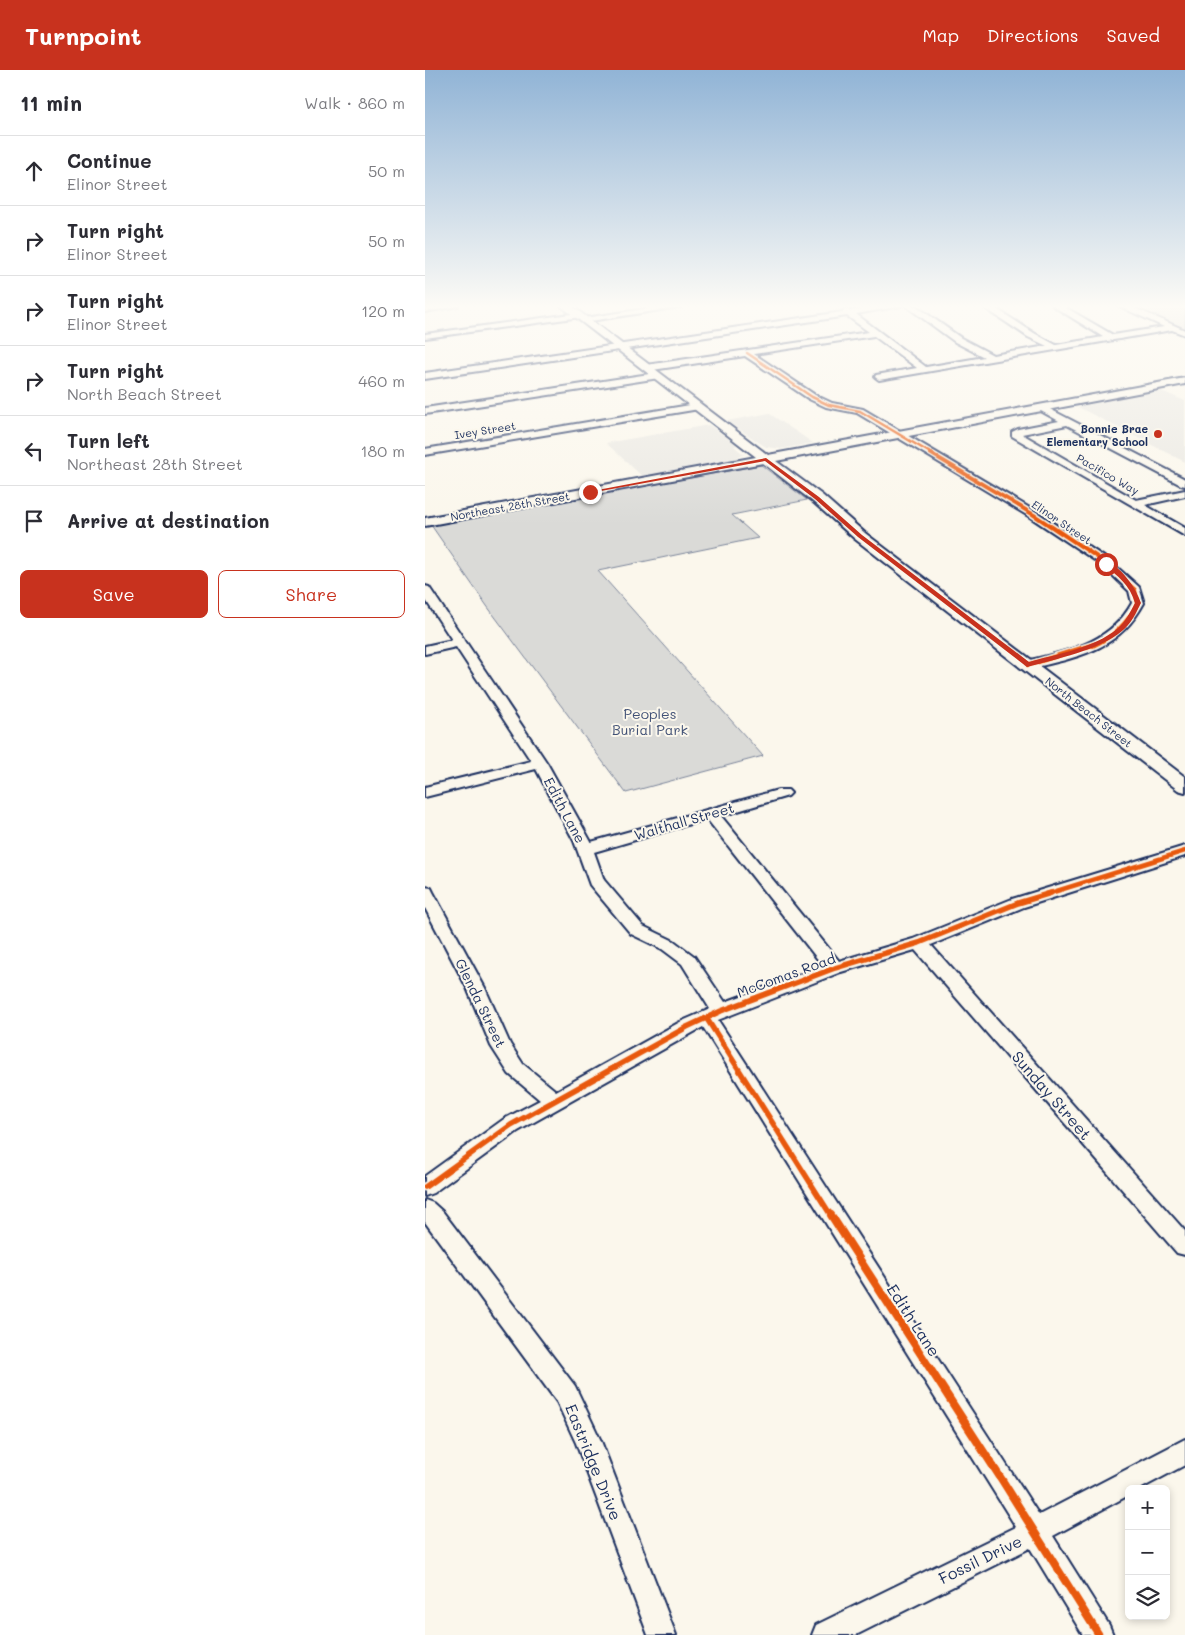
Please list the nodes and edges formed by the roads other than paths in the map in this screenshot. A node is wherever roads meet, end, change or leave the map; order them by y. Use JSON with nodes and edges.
{"nodes":[{"id":1,"x":635,"y":379,"type":"edge"},
{"id":2,"x":659,"y":379,"type":"edge"},
{"id":3,"x":785,"y":379,"type":"edge"},
{"id":4,"x":1185,"y":381,"type":"edge"},
{"id":5,"x":696,"y":407,"type":"junction"},
{"id":6,"x":1042,"y":408,"type":"junction"},
{"id":7,"x":425,"y":411,"type":"edge"},
{"id":8,"x":1069,"y":422,"type":"junction"},
{"id":9,"x":900,"y":434,"type":"junction"},
{"id":10,"x":425,"y":452,"type":"edge"},
{"id":11,"x":766,"y":459,"type":"junction"},
{"id":12,"x":1185,"y":483,"type":"edge"},
{"id":13,"x":1185,"y":493,"type":"edge"},
{"id":14,"x":1135,"y":504,"type":"junction"},
{"id":15,"x":425,"y":522,"type":"edge"},
{"id":16,"x":1185,"y":533,"type":"edge"},
{"id":17,"x":425,"y":590,"type":"edge"},
{"id":18,"x":460,"y":642,"type":"junction"},
{"id":19,"x":425,"y":650,"type":"edge"},
{"id":20,"x":1027,"y":665,"type":"junction"},
{"id":21,"x":540,"y":763,"type":"junction"},
{"id":22,"x":1185,"y":786,"type":"edge"},
{"id":23,"x":425,"y":792,"type":"edge"},
{"id":24,"x":783,"y":793,"type":"dead end"},
{"id":25,"x":711,"y":814,"type":"junction"},
{"id":26,"x":585,"y":849,"type":"junction"},
{"id":27,"x":1185,"y":851,"type":"edge"},
{"id":28,"x":425,"y":892,"type":"edge"},
{"id":29,"x":919,"y":943,"type":"junction"},
{"id":30,"x":835,"y":968,"type":"junction"},
{"id":31,"x":714,"y":1015,"type":"junction"},
{"id":32,"x":555,"y":1101,"type":"junction"},
{"id":33,"x":425,"y":1187,"type":"edge"},
{"id":34,"x":425,"y":1209,"type":"edge"},
{"id":35,"x":1185,"y":1246,"type":"edge"},
{"id":36,"x":1185,"y":1451,"type":"edge"},
{"id":37,"x":1036,"y":1531,"type":"junction"},
{"id":38,"x":662,"y":1635,"type":"edge"},
{"id":39,"x":825,"y":1635,"type":"edge"},
{"id":40,"x":1099,"y":1635,"type":"edge"}],
"edges":[{"from":1,"to":7,"type":"street"},
{"from":2,"to":5,"type":"main road","name":"North Beach Street"},
{"from":3,"to":9,"type":"street","name":"Elinor Street"},
{"from":4,"to":6,"type":"main road","name":"Northeast 28th Street"},
{"from":5,"to":10,"type":"street","name":"Ivey Street"},
{"from":5,"to":11,"type":"main road","name":"North Beach Street"},
{"from":6,"to":8,"type":"street"},
{"from":6,"to":9,"type":"main road","name":"Northeast 28th Street"},
{"from":8,"to":12,"type":"street"},
{"from":8,"to":14,"type":"street","name":"Pacifico Way"},
{"from":9,"to":11,"type":"main road","name":"Northeast 28th Street"},
{"from":9,"to":20,"type":"street","name":"Elinor Street"},
{"from":11,"to":15,"type":"main road","name":"Northeast 28th Street"},
{"from":11,"to":20,"type":"main road","name":"North Beach Street"},
{"from":13,"to":14,"type":"street"},
{"from":14,"to":16,"type":"street","name":"Pacifico Way"},
{"from":17,"to":18,"type":"street","name":"Edith Lane"},
{"from":18,"to":19,"type":"street"},
{"from":18,"to":21,"type":"street","name":"Edith Lane"},
{"from":20,"to":22,"type":"main road","name":"North Beach Street"},
{"from":21,"to":23,"type":"street"},
{"from":21,"to":26,"type":"street","name":"Edith Lane"},
{"from":24,"to":25,"type":"street","name":"Walthall Street"},
{"from":25,"to":26,"type":"street","name":"Walthall Street"},
{"from":25,"to":30,"type":"street"},
{"from":26,"to":31,"type":"street","name":"Edith Lane"},
{"from":27,"to":29,"type":"street","name":"McComas Road"},
{"from":28,"to":32,"type":"street","name":"Glenda Street"},
{"from":29,"to":30,"type":"street","name":"McComas Road"},
{"from":29,"to":35,"type":"street","name":"Sunday Street"},
{"from":30,"to":31,"type":"street","name":"McComas Road"},
{"from":31,"to":32,"type":"street","name":"McComas Road"},
{"from":31,"to":37,"type":"street","name":"Edith Lane"},
{"from":32,"to":33,"type":"street","name":"McComas Road"},
{"from":34,"to":38,"type":"street","name":"Eastridge Drive"},
{"from":36,"to":37,"type":"street","name":"Fossil Drive"},
{"from":37,"to":39,"type":"street","name":"Fossil Drive"},
{"from":37,"to":40,"type":"street","name":"Edith Lane"}]}
